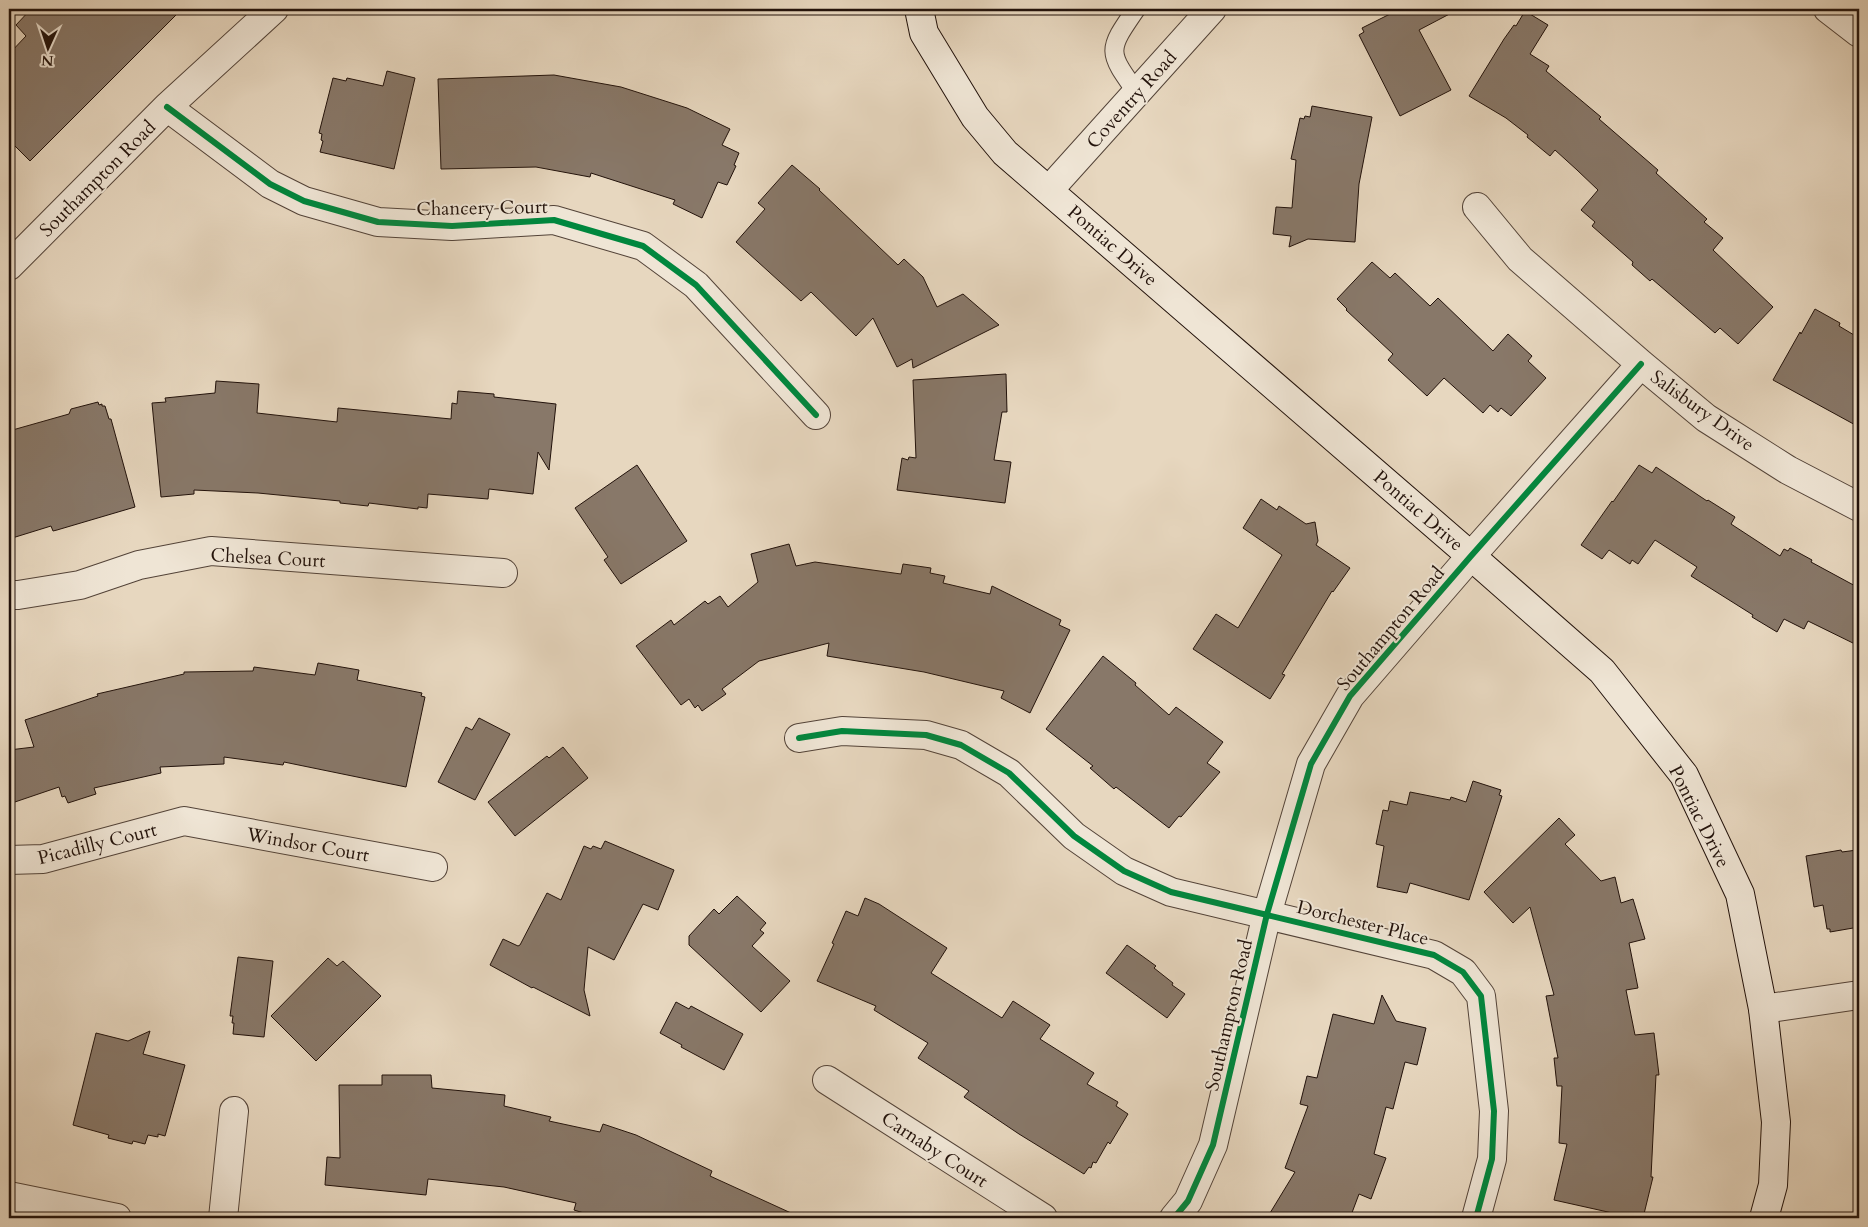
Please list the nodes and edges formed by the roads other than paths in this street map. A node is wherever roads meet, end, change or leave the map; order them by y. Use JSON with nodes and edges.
{"nodes":[{"id":1,"x":274,"y":9,"type":"edge"},
{"id":2,"x":919,"y":9,"type":"edge"},
{"id":3,"x":1136,"y":9,"type":"edge"},
{"id":4,"x":1212,"y":9,"type":"edge"},
{"id":5,"x":1828,"y":9,"type":"edge"},
{"id":6,"x":1859,"y":33,"type":"edge"},
{"id":7,"x":1137,"y":93,"type":"junction"},
{"id":8,"x":167,"y":107,"type":"junction"},
{"id":9,"x":1049,"y":190,"type":"junction"},
{"id":10,"x":1477,"y":207,"type":"dead end"},
{"id":11,"x":9,"y":266,"type":"edge"},
{"id":12,"x":1641,"y":364,"type":"junction"},
{"id":13,"x":816,"y":415,"type":"dead end"},
{"id":14,"x":1859,"y":507,"type":"edge"},
{"id":15,"x":1471,"y":556,"type":"junction"},
{"id":16,"x":503,"y":573,"type":"dead end"},
{"id":17,"x":9,"y":595,"type":"edge"},
{"id":18,"x":799,"y":738,"type":"dead end"},
{"id":19,"x":184,"y":821,"type":"joint"},
{"id":20,"x":9,"y":860,"type":"edge"},
{"id":21,"x":432,"y":866,"type":"dead end"},
{"id":22,"x":1267,"y":914,"type":"junction"},
{"id":23,"x":1859,"y":995,"type":"edge"},
{"id":24,"x":1763,"y":1009,"type":"junction"},
{"id":25,"x":827,"y":1080,"type":"dead end"},
{"id":26,"x":234,"y":1111,"type":"dead end"},
{"id":27,"x":9,"y":1196,"type":"edge"},
{"id":28,"x":117,"y":1218,"type":"edge"},
{"id":29,"x":223,"y":1218,"type":"edge"},
{"id":30,"x":1043,"y":1218,"type":"edge"},
{"id":31,"x":1174,"y":1218,"type":"edge"},
{"id":32,"x":1476,"y":1218,"type":"edge"},
{"id":33,"x":1764,"y":1218,"type":"edge"}],
"edges":[{"from":1,"to":8,"type":"street","name":"Southampton Road"},
{"from":2,"to":9,"type":"street","name":"Pontiac Drive"},
{"from":3,"to":7,"type":"lane"},
{"from":4,"to":7,"type":"street","name":"Coventry Road"},
{"from":5,"to":6,"type":"street"},
{"from":7,"to":9,"type":"street","name":"Coventry Road"},
{"from":8,"to":11,"type":"street","name":"Southampton Road"},
{"from":8,"to":13,"type":"street","name":"Chancery Court"},
{"from":9,"to":15,"type":"street","name":"Pontiac Drive"},
{"from":10,"to":12,"type":"street","name":"Salisbury Drive"},
{"from":12,"to":14,"type":"street","name":"Salisbury Drive"},
{"from":12,"to":15,"type":"street","name":"Southampton Road"},
{"from":15,"to":22,"type":"street","name":"Southampton Road"},
{"from":15,"to":24,"type":"street","name":"Pontiac Drive"},
{"from":16,"to":17,"type":"street","name":"Chelsea Court"},
{"from":18,"to":22,"type":"street","name":"Dorchester Place"},
{"from":19,"to":20,"type":"street","name":"Picadilly Court"},
{"from":19,"to":21,"type":"street","name":"Windsor Court"},
{"from":22,"to":31,"type":"street","name":"Southampton Road"},
{"from":22,"to":32,"type":"street","name":"Dorchester Place"},
{"from":23,"to":24,"type":"street"},
{"from":24,"to":33,"type":"street","name":"Pontiac Drive"},
{"from":25,"to":30,"type":"street","name":"Carnaby Court"},
{"from":26,"to":29,"type":"street"},
{"from":27,"to":28,"type":"street"}]}
